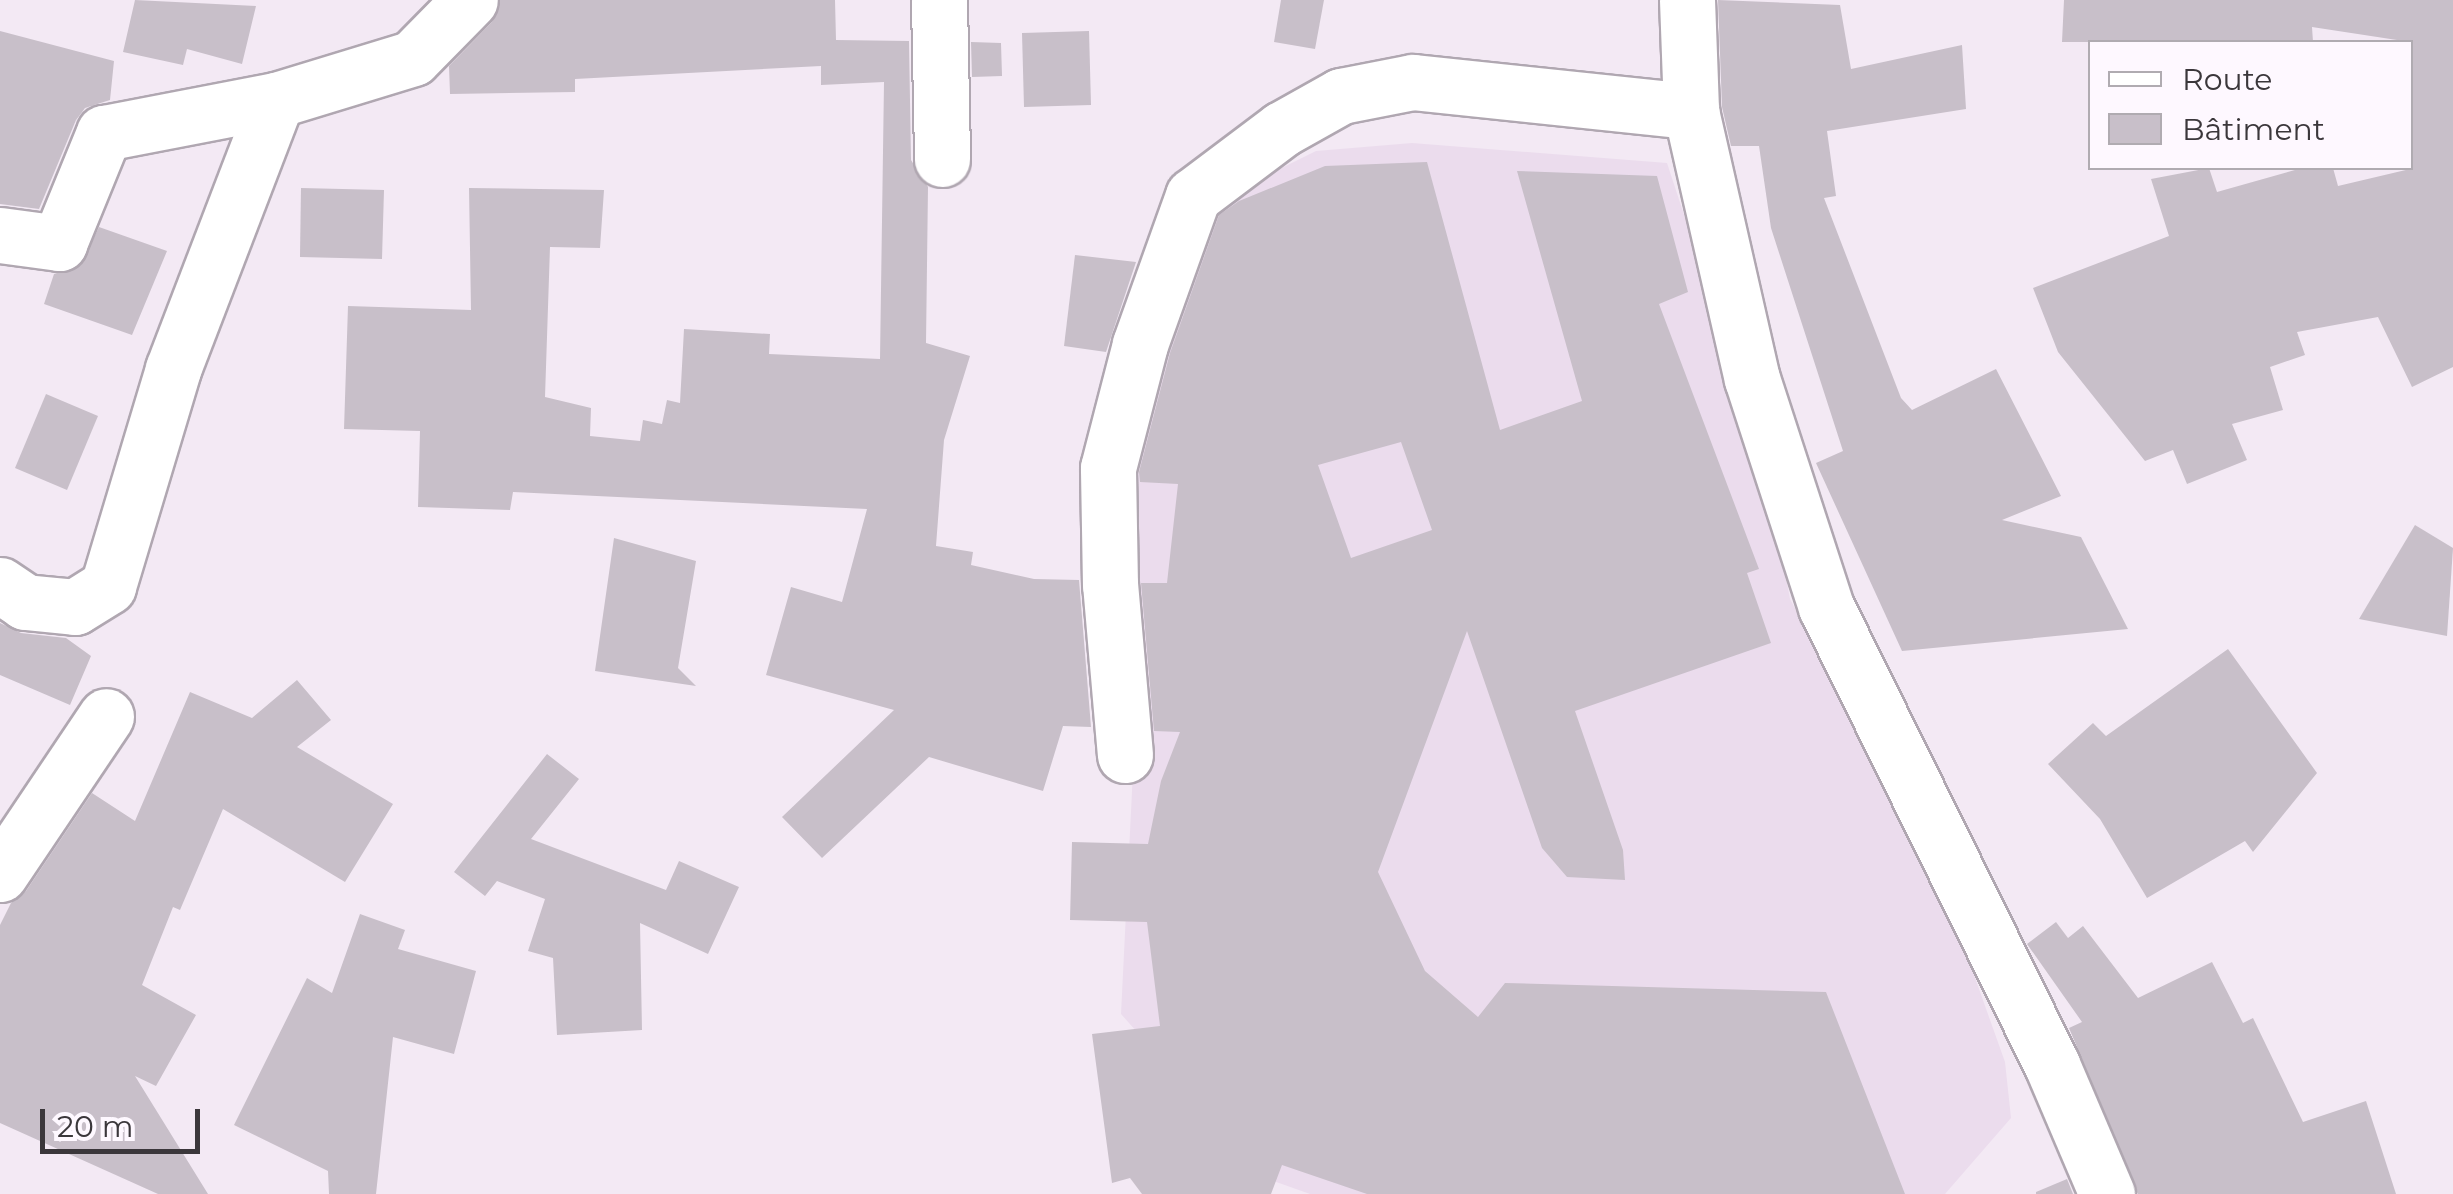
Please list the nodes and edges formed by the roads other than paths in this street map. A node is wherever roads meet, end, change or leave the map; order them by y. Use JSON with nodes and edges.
{"nodes":[{"id":1,"x":470,"y":0,"type":"edge"},
{"id":2,"x":939,"y":0,"type":"edge"},
{"id":3,"x":1687,"y":0,"type":"edge"},
{"id":4,"x":276,"y":100,"type":"junction"},
{"id":5,"x":1691,"y":111,"type":"junction"},
{"id":6,"x":942,"y":158,"type":"dead end"},
{"id":7,"x":0,"y":235,"type":"edge"},
{"id":8,"x":0,"y":585,"type":"edge"},
{"id":9,"x":106,"y":716,"type":"dead end"},
{"id":10,"x":1125,"y":755,"type":"dead end"},
{"id":11,"x":0,"y":874,"type":"edge"},
{"id":12,"x":2107,"y":1194,"type":"edge"}],
"edges":[{"from":1,"to":4,"type":"street"},
{"from":2,"to":6,"type":"street"},
{"from":3,"to":5,"type":"street"},
{"from":4,"to":7,"type":"street"},
{"from":4,"to":8,"type":"street"},
{"from":5,"to":10,"type":"street"},
{"from":5,"to":12,"type":"street"},
{"from":9,"to":11,"type":"street"}]}
